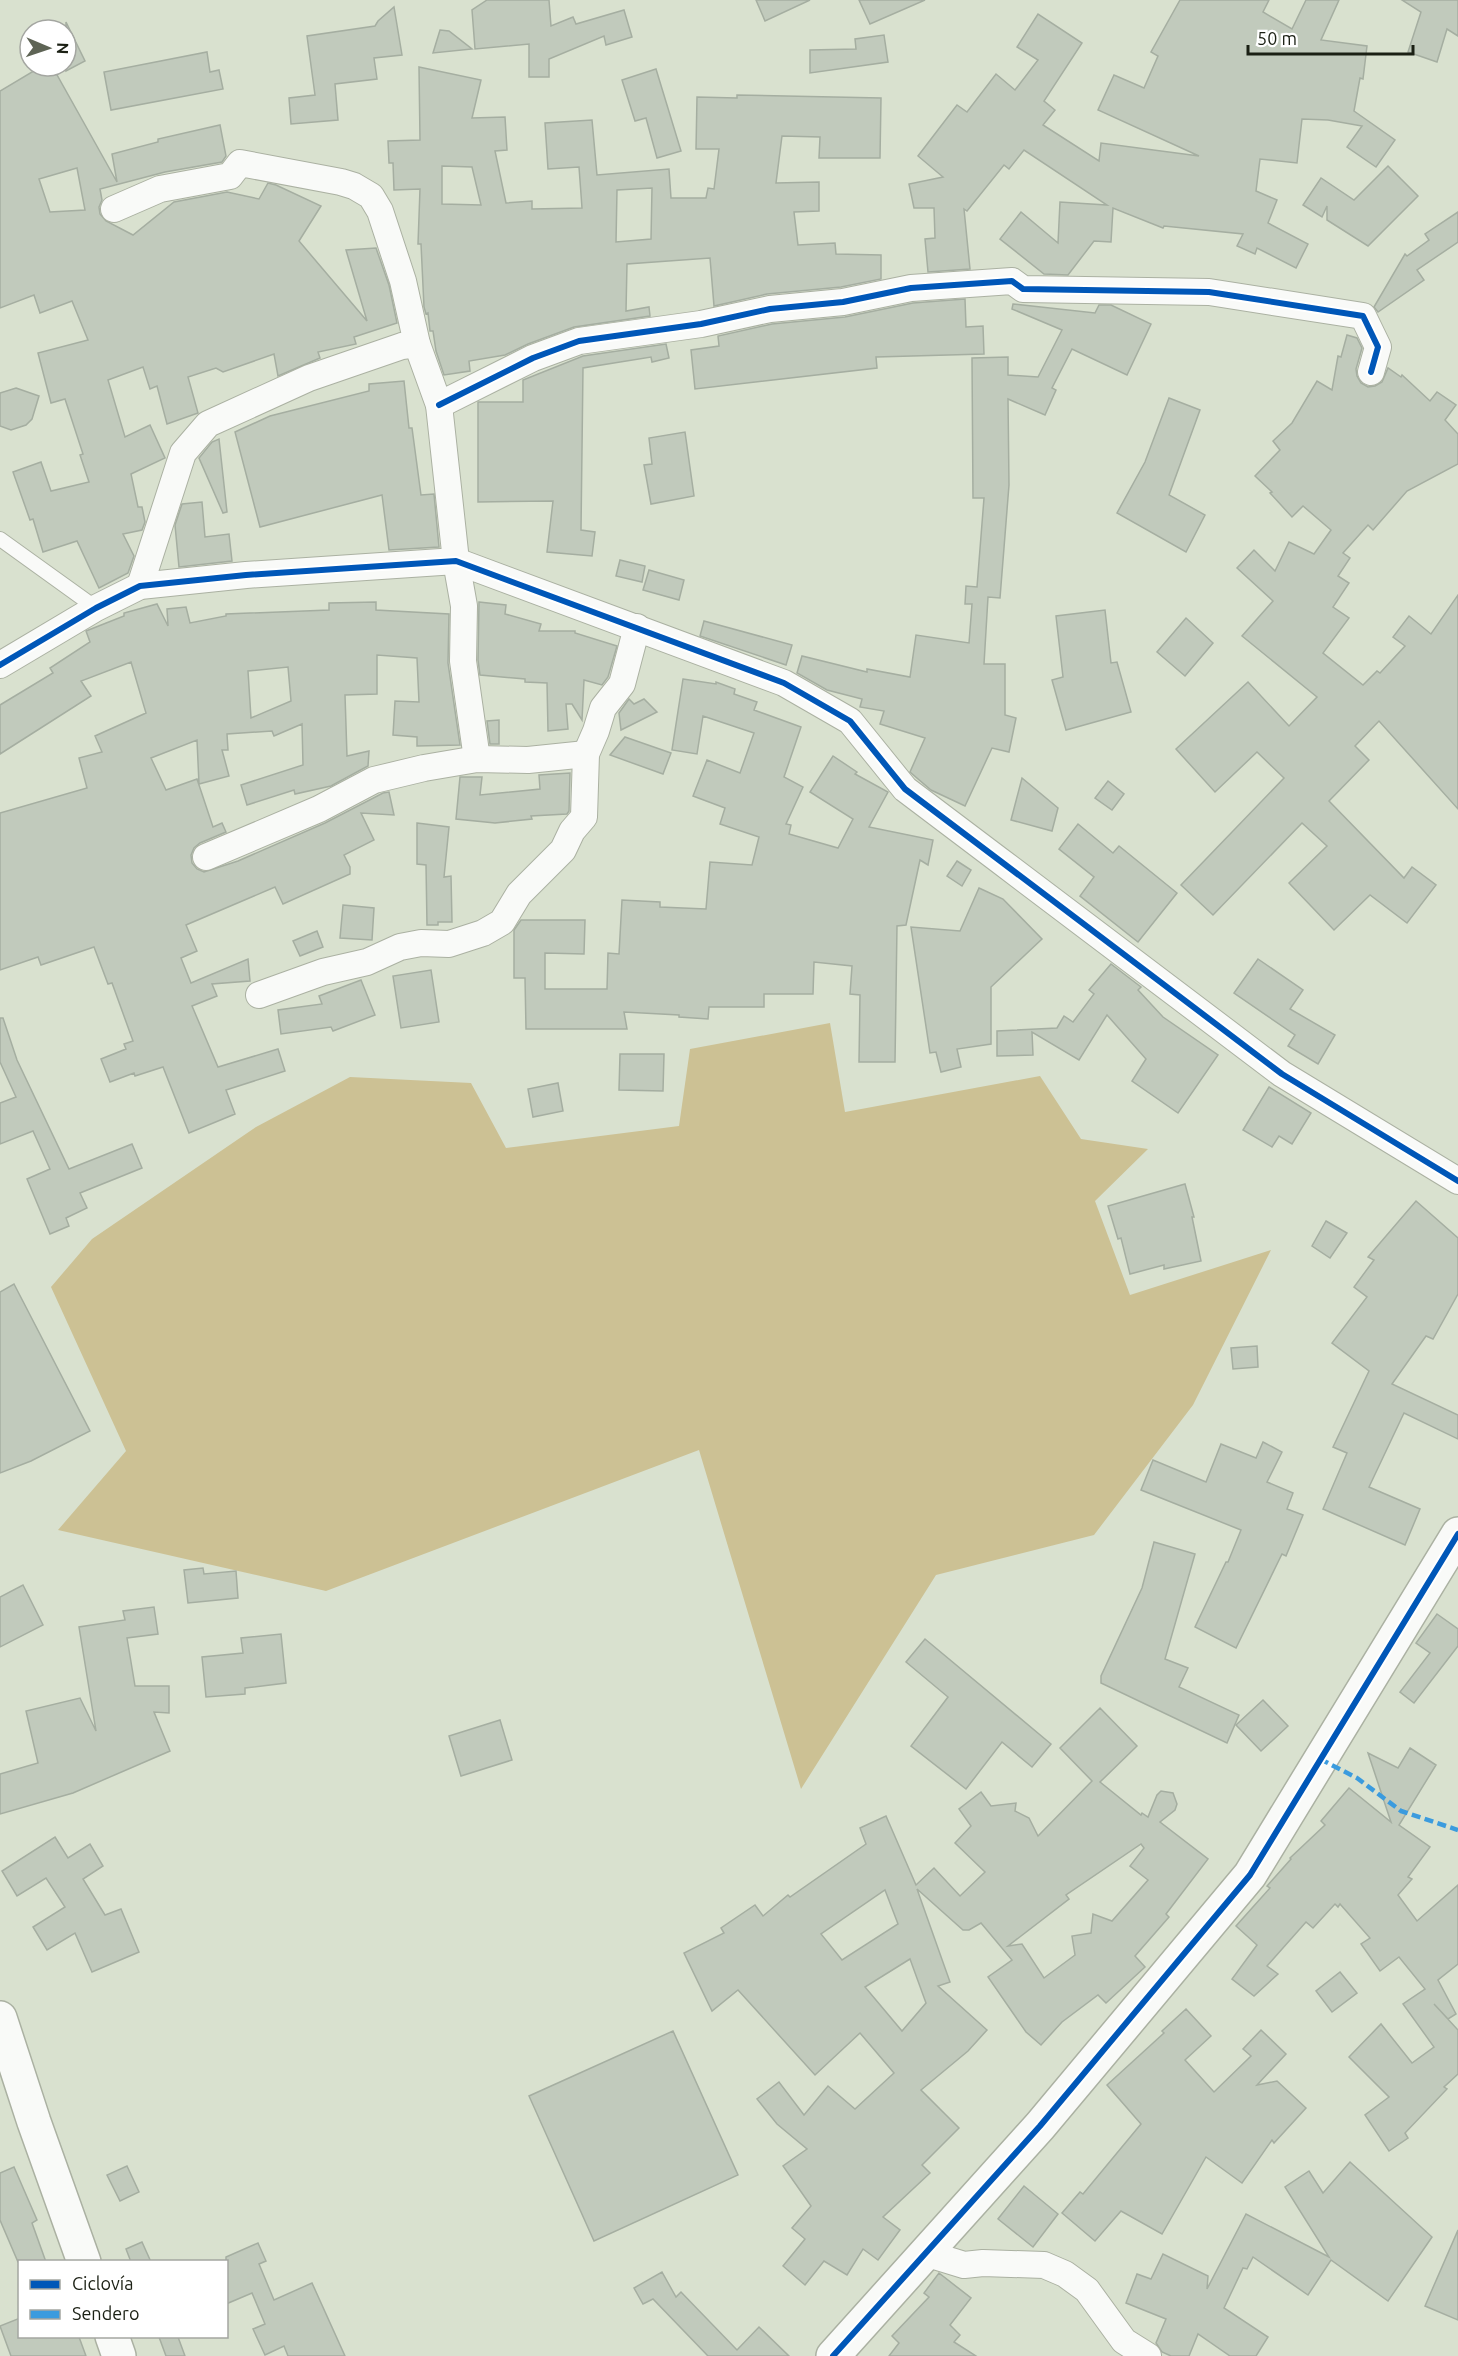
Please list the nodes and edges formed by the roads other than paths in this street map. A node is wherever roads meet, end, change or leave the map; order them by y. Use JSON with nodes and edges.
{"nodes":[{"id":1,"x":114,"y":209,"type":"dead end"},
{"id":2,"x":417,"y":344,"type":"junction"},
{"id":3,"x":1371,"y":372,"type":"dead end"},
{"id":4,"x":439,"y":405,"type":"junction"},
{"id":5,"x":0,"y":539,"type":"edge"},
{"id":6,"x":456,"y":561,"type":"junction"},
{"id":7,"x":140,"y":586,"type":"junction"},
{"id":8,"x":96,"y":608,"type":"junction"},
{"id":9,"x":637,"y":627,"type":"junction"},
{"id":10,"x":0,"y":665,"type":"edge"},
{"id":11,"x":586,"y":754,"type":"junction"},
{"id":12,"x":477,"y":759,"type":"junction"},
{"id":13,"x":206,"y":857,"type":"dead end"},
{"id":14,"x":259,"y":995,"type":"dead end"},
{"id":15,"x":1458,"y":1181,"type":"edge"},
{"id":16,"x":1458,"y":1534,"type":"edge"},
{"id":17,"x":0,"y":2018,"type":"edge"},
{"id":18,"x":925,"y":2253,"type":"junction"},
{"id":19,"x":83,"y":2260,"type":"edge"},
{"id":20,"x":111,"y":2338,"type":"edge"},
{"id":21,"x":119,"y":2356,"type":"edge"},
{"id":22,"x":833,"y":2356,"type":"edge"},
{"id":23,"x":1148,"y":2356,"type":"edge"}],
"edges":[{"from":1,"to":2,"type":"street"},
{"from":2,"to":4,"type":"street"},
{"from":2,"to":7,"type":"street"},
{"from":3,"to":4,"type":"street"},
{"from":4,"to":6,"type":"street"},
{"from":5,"to":8,"type":"lane"},
{"from":6,"to":7,"type":"street"},
{"from":6,"to":9,"type":"street"},
{"from":6,"to":12,"type":"street"},
{"from":7,"to":8,"type":"street"},
{"from":8,"to":10,"type":"street"},
{"from":9,"to":11,"type":"street"},
{"from":9,"to":15,"type":"street"},
{"from":11,"to":12,"type":"street"},
{"from":11,"to":14,"type":"street"},
{"from":12,"to":13,"type":"street"},
{"from":16,"to":18,"type":"street"},
{"from":17,"to":19,"type":"street"},
{"from":18,"to":22,"type":"street"},
{"from":18,"to":23,"type":"street"},
{"from":20,"to":21,"type":"street"}]}
